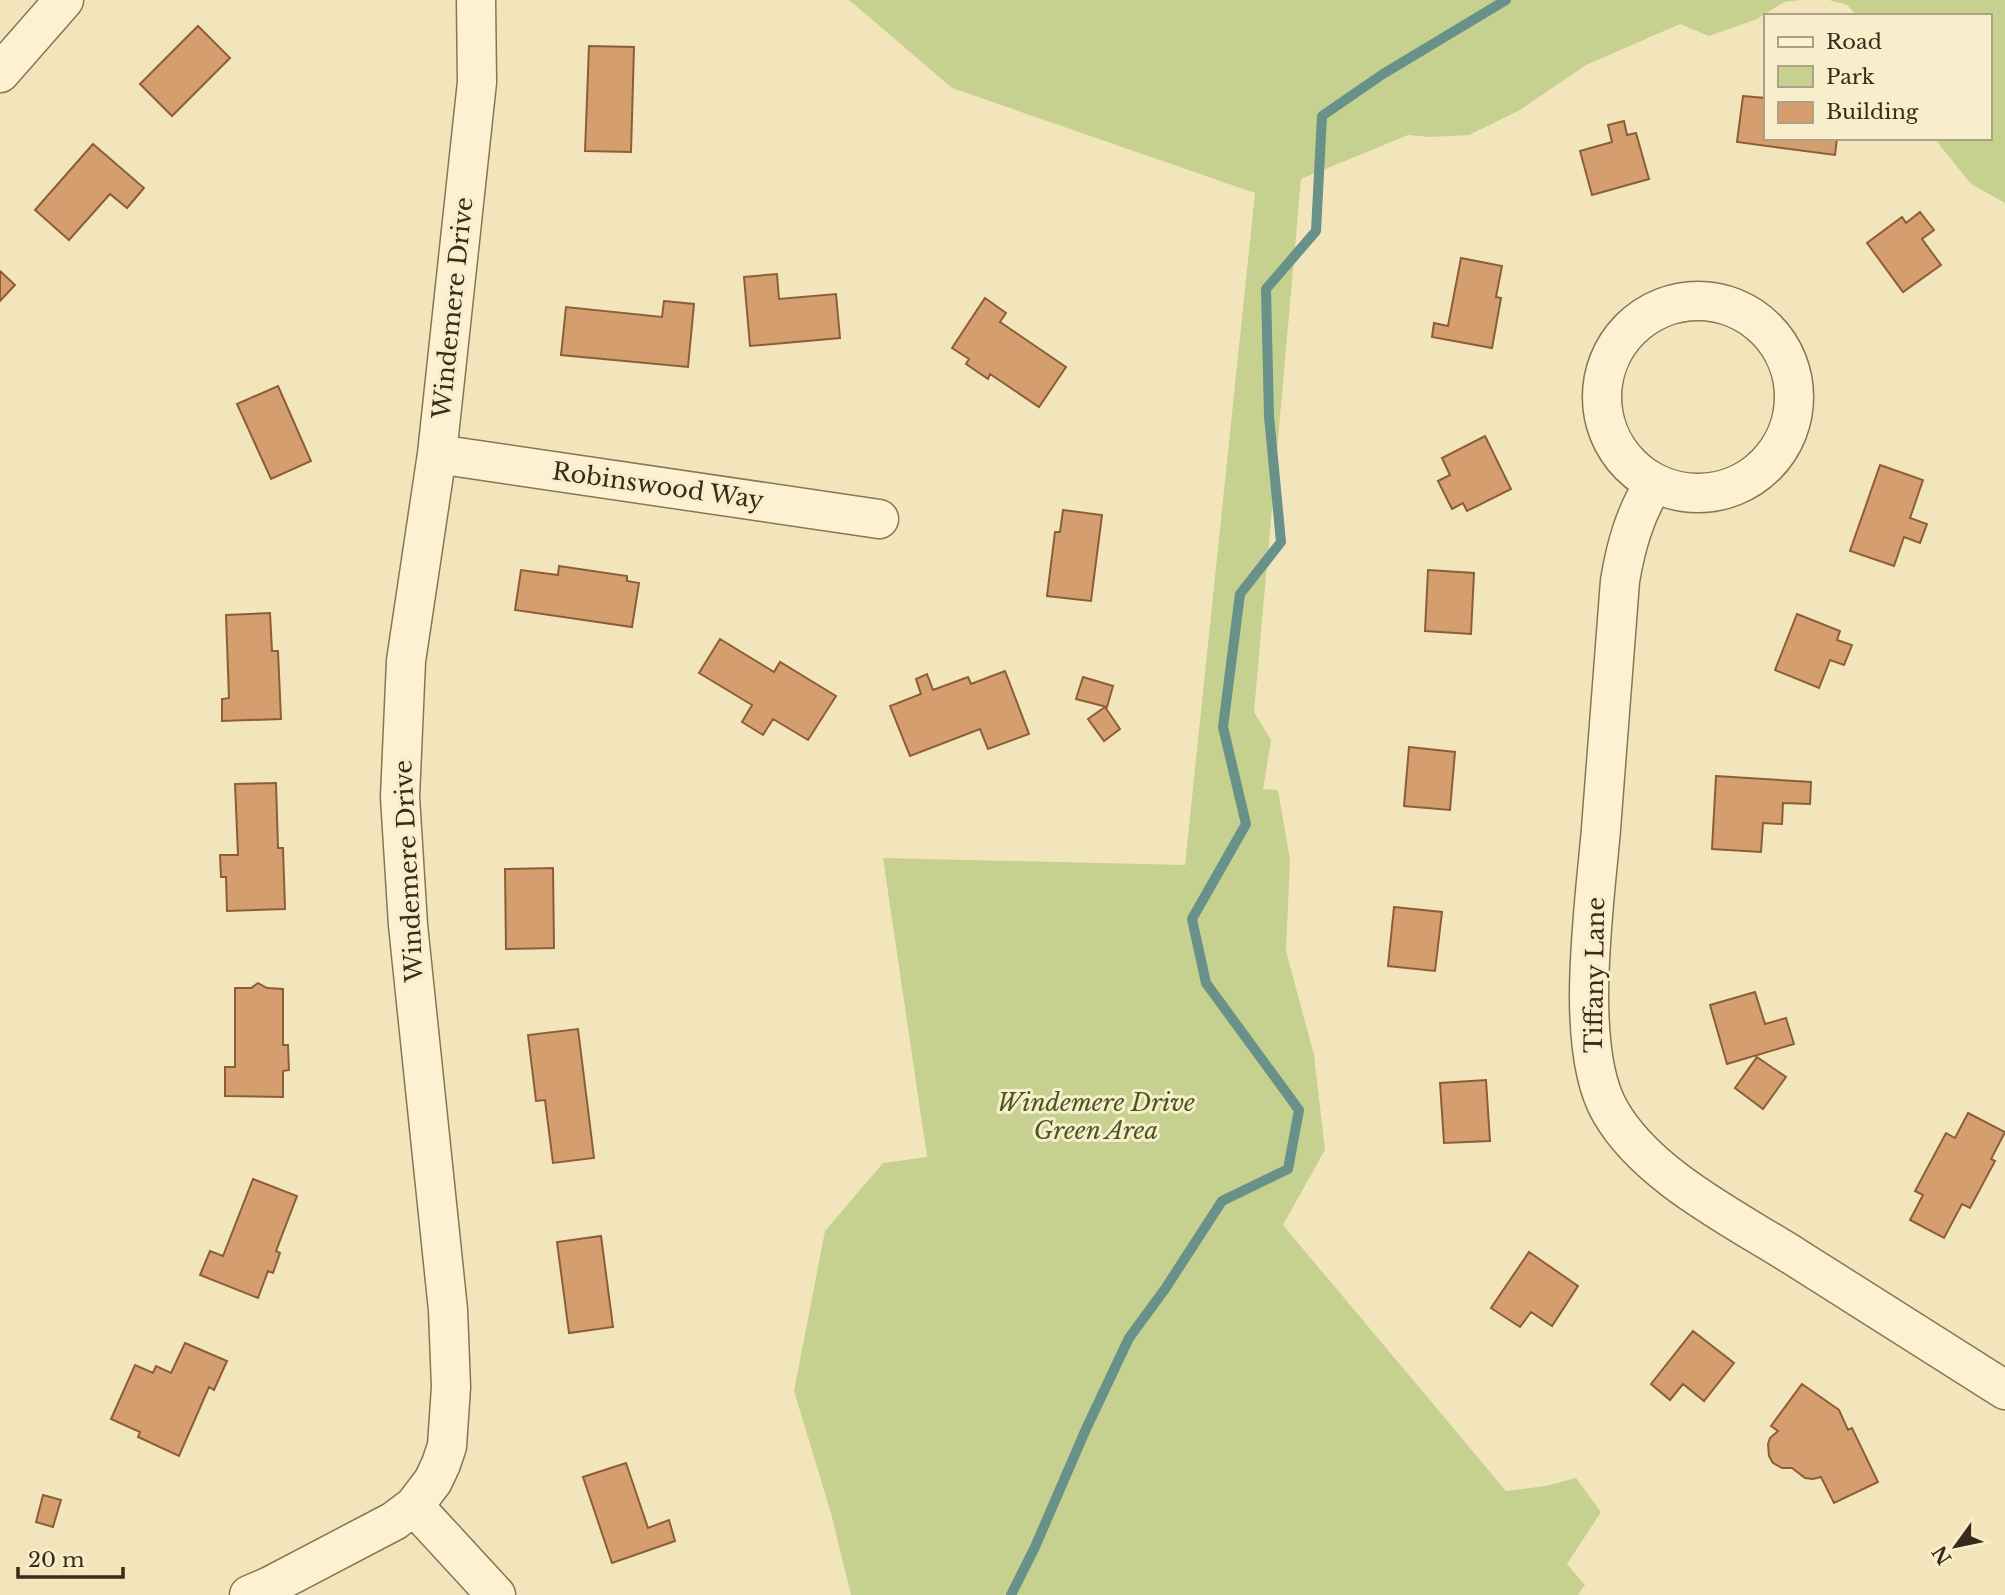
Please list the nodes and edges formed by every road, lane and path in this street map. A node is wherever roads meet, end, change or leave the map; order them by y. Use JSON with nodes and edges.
{"nodes":[{"id":1,"x":64,"y":0,"type":"edge"},
{"id":2,"x":476,"y":0,"type":"edge"},
{"id":3,"x":0,"y":73,"type":"edge"},
{"id":4,"x":437,"y":454,"type":"junction"},
{"id":5,"x":1654,"y":483,"type":"junction"},
{"id":6,"x":879,"y":519,"type":"dead end"},
{"id":7,"x":2005,"y":1390,"type":"edge"},
{"id":8,"x":414,"y":1506,"type":"junction"},
{"id":9,"x":249,"y":1595,"type":"edge"},
{"id":10,"x":496,"y":1595,"type":"edge"}],
"edges":[{"from":1,"to":3,"type":"street"},
{"from":2,"to":4,"type":"street","name":"Windemere Drive"},
{"from":4,"to":6,"type":"street","name":"Robinswood Way"},
{"from":4,"to":8,"type":"street","name":"Windemere Drive"},
{"from":5,"to":5,"type":"street"},
{"from":5,"to":7,"type":"street","name":"Tiffany Lane"},
{"from":8,"to":9,"type":"street","name":"Windemere Drive"},
{"from":8,"to":10,"type":"street"}]}
